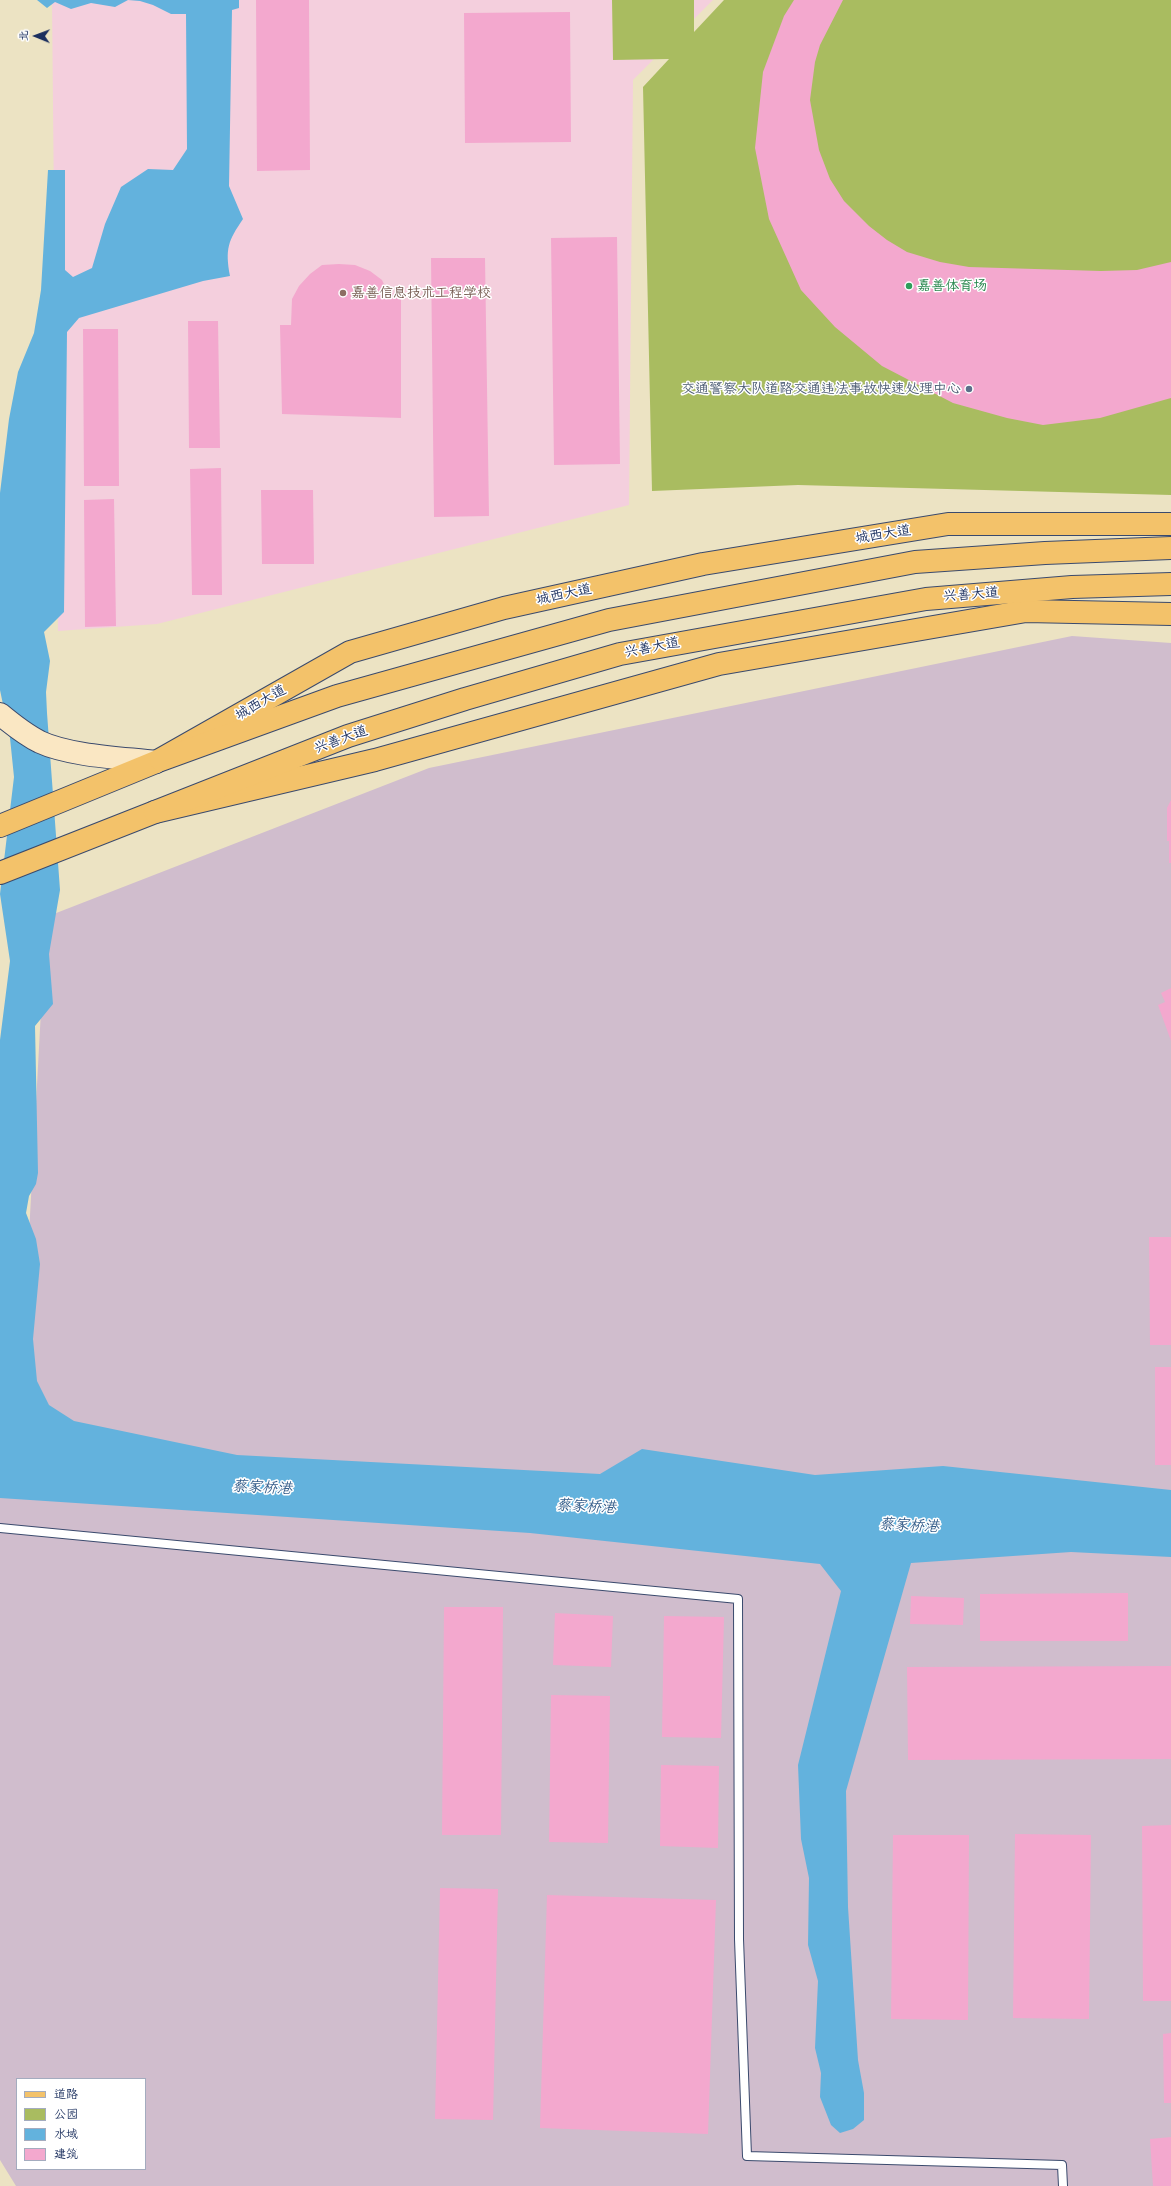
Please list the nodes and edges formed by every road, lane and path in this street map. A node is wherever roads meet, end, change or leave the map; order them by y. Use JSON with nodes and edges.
{"nodes":[{"id":1,"x":1171,"y":524,"type":"edge"},
{"id":2,"x":1171,"y":548,"type":"edge"},
{"id":3,"x":1171,"y":584,"type":"edge"},
{"id":4,"x":1171,"y":614,"type":"edge"},
{"id":5,"x":0,"y":714,"type":"edge"},
{"id":6,"x":158,"y":761,"type":"junction"},
{"id":7,"x":155,"y":812,"type":"junction"},
{"id":8,"x":0,"y":826,"type":"edge"},
{"id":9,"x":0,"y":873,"type":"edge"},
{"id":10,"x":0,"y":1528,"type":"edge"},
{"id":11,"x":1063,"y":2186,"type":"edge"}],
"edges":[{"from":1,"to":6,"type":"main road","name":"城西大道"},
{"from":2,"to":6,"type":"main road"},
{"from":3,"to":7,"type":"main road","name":"兴善大道"},
{"from":4,"to":7,"type":"main road"},
{"from":5,"to":6,"type":"main road"},
{"from":6,"to":8,"type":"main road","name":"城西大道"},
{"from":7,"to":9,"type":"main road"},
{"from":10,"to":11,"type":"lane"}]}
